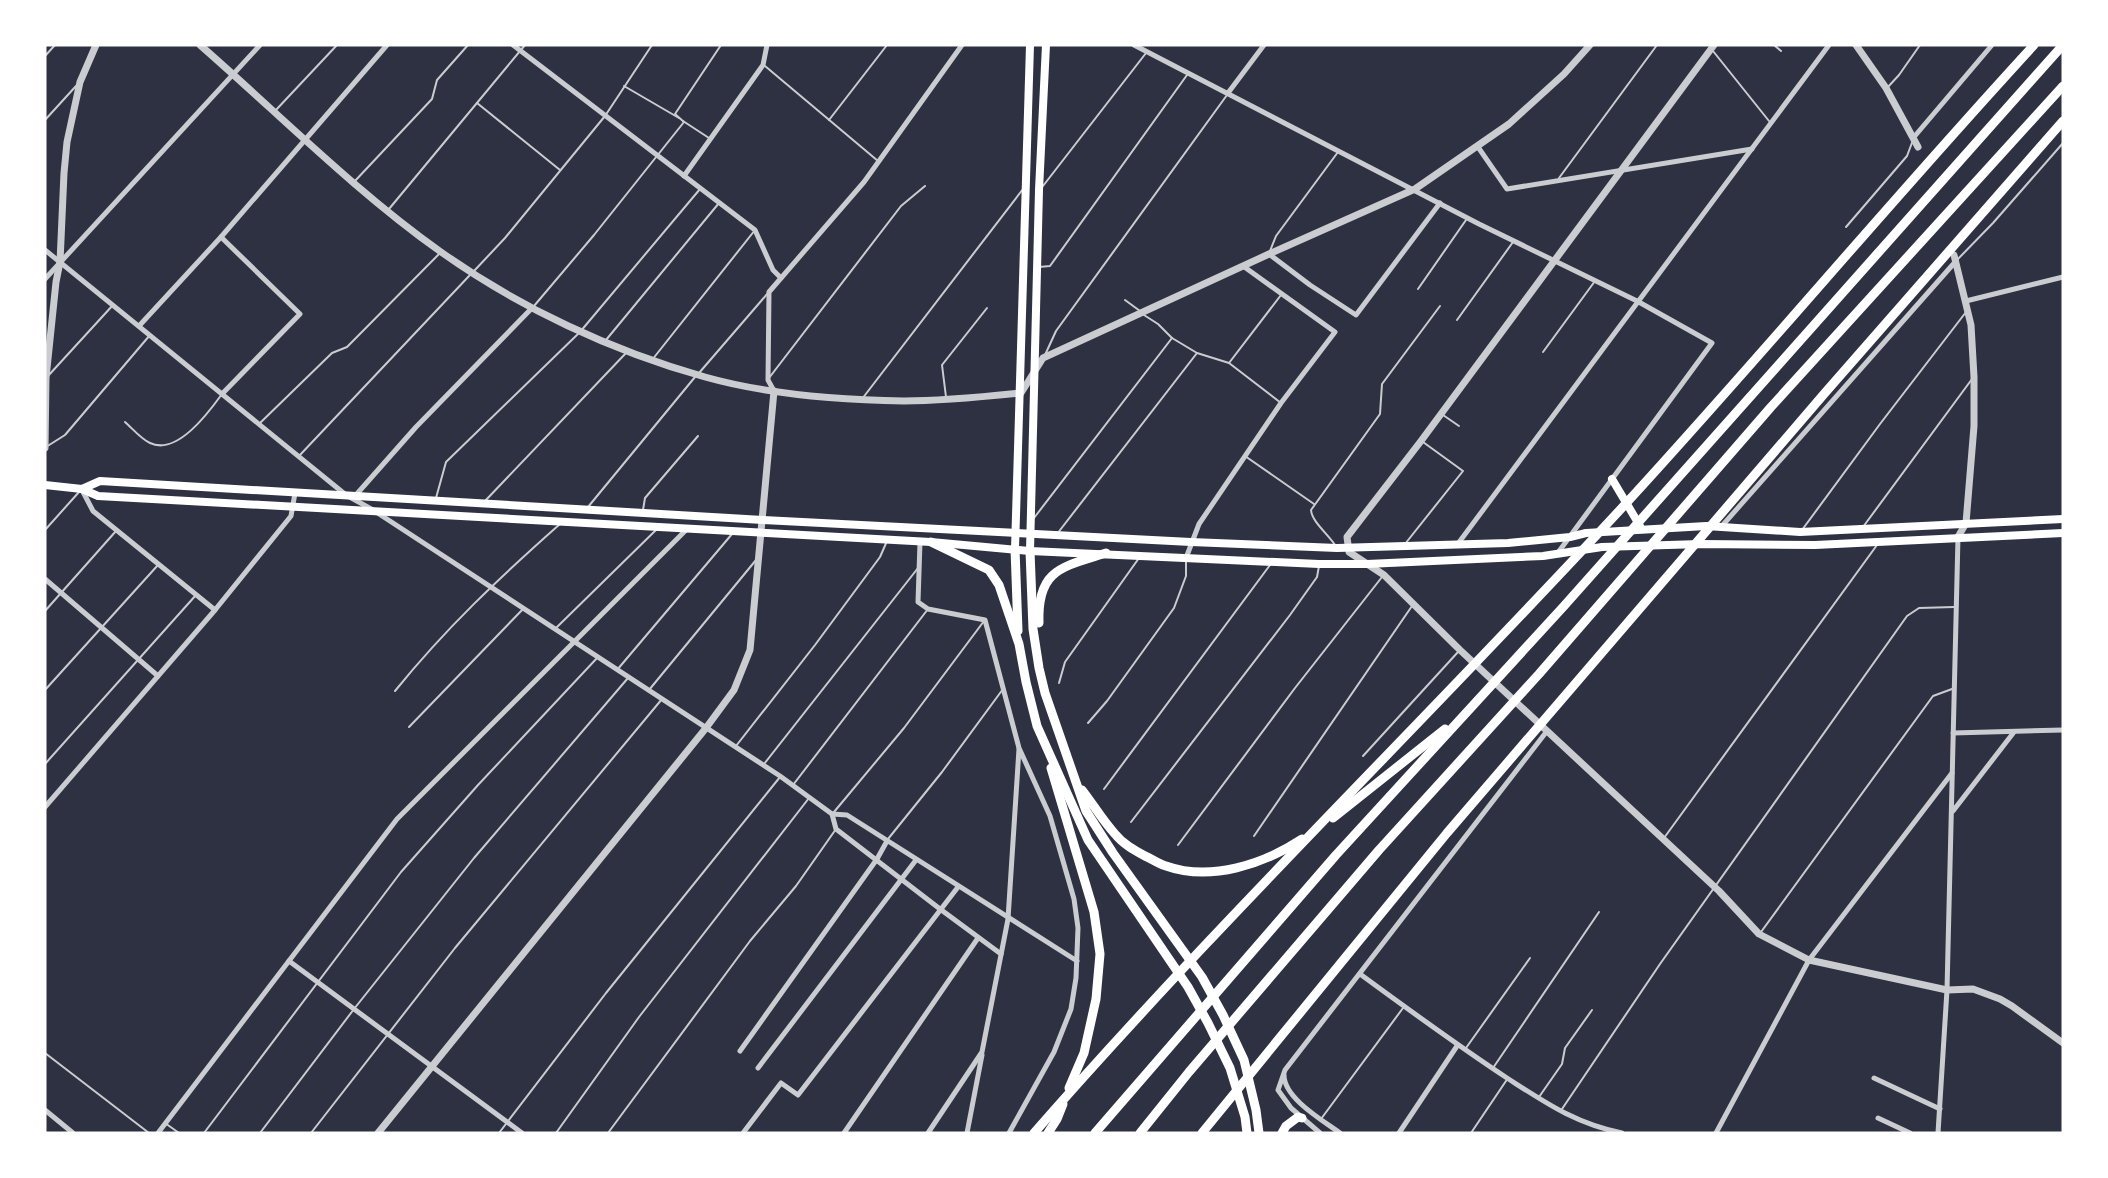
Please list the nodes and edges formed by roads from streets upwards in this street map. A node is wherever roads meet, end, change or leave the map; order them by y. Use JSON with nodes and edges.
{"nodes":[{"id":1,"x":96,"y":45,"type":"edge"},
{"id":2,"x":200,"y":45,"type":"edge"},
{"id":3,"x":260,"y":45,"type":"edge"},
{"id":4,"x":387,"y":45,"type":"edge"},
{"id":5,"x":513,"y":45,"type":"edge"},
{"id":6,"x":767,"y":45,"type":"edge"},
{"id":7,"x":962,"y":45,"type":"edge"},
{"id":8,"x":1030,"y":45,"type":"edge"},
{"id":9,"x":1046,"y":45,"type":"edge"},
{"id":10,"x":1134,"y":45,"type":"edge"},
{"id":11,"x":1264,"y":45,"type":"edge"},
{"id":12,"x":1590,"y":45,"type":"edge"},
{"id":13,"x":1829,"y":45,"type":"edge"},
{"id":14,"x":1856,"y":45,"type":"edge"},
{"id":15,"x":1992,"y":45,"type":"edge"},
{"id":16,"x":2034,"y":45,"type":"edge"},
{"id":17,"x":2062,"y":45,"type":"edge"},
{"id":18,"x":1713,"y":47,"type":"edge"},
{"id":19,"x":233,"y":74,"type":"junction"},
{"id":20,"x":2063,"y":86,"type":"edge"},
{"id":21,"x":1228,"y":93,"type":"junction"},
{"id":22,"x":2063,"y":121,"type":"edge"},
{"id":23,"x":1914,"y":138,"type":"junction"},
{"id":24,"x":306,"y":139,"type":"junction"},
{"id":25,"x":1478,"y":147,"type":"junction"},
{"id":26,"x":1918,"y":147,"type":"dead end"},
{"id":27,"x":1752,"y":148,"type":"junction"},
{"id":28,"x":1621,"y":170,"type":"junction"},
{"id":29,"x":684,"y":176,"type":"junction"},
{"id":30,"x":1415,"y":189,"type":"junction"},
{"id":31,"x":1440,"y":203,"type":"junction"},
{"id":32,"x":221,"y":237,"type":"junction"},
{"id":33,"x":45,"y":250,"type":"edge"},
{"id":34,"x":1269,"y":254,"type":"junction"},
{"id":35,"x":1955,"y":258,"type":"joint"},
{"id":36,"x":1554,"y":260,"type":"junction"},
{"id":37,"x":60,"y":262,"type":"junction"},
{"id":38,"x":1243,"y":266,"type":"junction"},
{"id":39,"x":2063,"y":277,"type":"edge"},
{"id":40,"x":781,"y":278,"type":"junction"},
{"id":41,"x":45,"y":279,"type":"edge"},
{"id":42,"x":1637,"y":301,"type":"junction"},
{"id":43,"x":1966,"y":301,"type":"junction"},
{"id":44,"x":532,"y":308,"type":"junction"},
{"id":45,"x":139,"y":326,"type":"junction"},
{"id":46,"x":1036,"y":369,"type":"junction"},
{"id":47,"x":46,"y":379,"type":"edge"},
{"id":48,"x":774,"y":391,"type":"junction"},
{"id":49,"x":1021,"y":393,"type":"junction"},
{"id":50,"x":222,"y":394,"type":"junction"},
{"id":51,"x":45,"y":448,"type":"edge"},
{"id":52,"x":1612,"y":479,"type":"junction"},
{"id":53,"x":45,"y":485,"type":"edge"},
{"id":54,"x":82,"y":489,"type":"junction"},
{"id":55,"x":295,"y":493,"type":"junction"},
{"id":56,"x":346,"y":495,"type":"junction"},
{"id":57,"x":355,"y":496,"type":"junction"},
{"id":58,"x":293,"y":507,"type":"junction"},
{"id":59,"x":373,"y":510,"type":"junction"},
{"id":60,"x":763,"y":519,"type":"junction"},
{"id":61,"x":2063,"y":519,"type":"edge"},
{"id":62,"x":1966,"y":523,"type":"junction"},
{"id":63,"x":1720,"y":527,"type":"junction"},
{"id":64,"x":687,"y":529,"type":"junction"},
{"id":65,"x":1643,"y":530,"type":"junction"},
{"id":66,"x":1016,"y":532,"type":"junction"},
{"id":67,"x":761,"y":533,"type":"junction"},
{"id":68,"x":1030,"y":533,"type":"junction"},
{"id":69,"x":2063,"y":533,"type":"edge"},
{"id":70,"x":1570,"y":537,"type":"junction"},
{"id":71,"x":1958,"y":537,"type":"junction"},
{"id":72,"x":920,"y":542,"type":"junction"},
{"id":73,"x":931,"y":542,"type":"junction"},
{"id":74,"x":1191,"y":542,"type":"junction"},
{"id":75,"x":1457,"y":545,"type":"junction"},
{"id":76,"x":1347,"y":546,"type":"junction"},
{"id":77,"x":1015,"y":549,"type":"junction"},
{"id":78,"x":1030,"y":550,"type":"junction"},
{"id":79,"x":1106,"y":553,"type":"junction"},
{"id":80,"x":1557,"y":554,"type":"junction"},
{"id":81,"x":1186,"y":558,"type":"junction"},
{"id":82,"x":1367,"y":564,"type":"junction"},
{"id":83,"x":45,"y":579,"type":"edge"},
{"id":84,"x":215,"y":610,"type":"junction"},
{"id":85,"x":574,"y":641,"type":"junction"},
{"id":86,"x":1019,"y":644,"type":"junction"},
{"id":87,"x":1040,"y":668,"type":"junction"},
{"id":88,"x":158,"y":676,"type":"junction"},
{"id":89,"x":1470,"y":709,"type":"junction"},
{"id":90,"x":1037,"y":726,"type":"junction"},
{"id":91,"x":706,"y":728,"type":"junction"},
{"id":92,"x":2063,"y":730,"type":"edge"},
{"id":93,"x":1547,"y":731,"type":"junction"},
{"id":94,"x":2014,"y":732,"type":"junction"},
{"id":95,"x":1953,"y":733,"type":"junction"},
{"id":96,"x":1019,"y":748,"type":"junction"},
{"id":97,"x":1953,"y":771,"type":"junction"},
{"id":98,"x":1077,"y":782,"type":"junction"},
{"id":99,"x":45,"y":807,"type":"edge"},
{"id":100,"x":1952,"y":812,"type":"junction"},
{"id":101,"x":832,"y":814,"type":"junction"},
{"id":102,"x":887,"y":841,"type":"junction"},
{"id":103,"x":877,"y":859,"type":"junction"},
{"id":104,"x":916,"y":860,"type":"junction"},
{"id":105,"x":901,"y":879,"type":"junction"},
{"id":106,"x":958,"y":887,"type":"junction"},
{"id":107,"x":940,"y":909,"type":"junction"},
{"id":108,"x":1008,"y":919,"type":"junction"},
{"id":109,"x":978,"y":938,"type":"junction"},
{"id":110,"x":1001,"y":954,"type":"junction"},
{"id":111,"x":1809,"y":960,"type":"junction"},
{"id":112,"x":289,"y":961,"type":"junction"},
{"id":113,"x":1077,"y":961,"type":"junction"},
{"id":114,"x":1360,"y":974,"type":"junction"},
{"id":115,"x":1947,"y":990,"type":"junction"},
{"id":116,"x":2063,"y":1043,"type":"edge"},
{"id":117,"x":1457,"y":1046,"type":"junction"},
{"id":118,"x":740,"y":1051,"type":"dead end"},
{"id":119,"x":982,"y":1052,"type":"junction"},
{"id":120,"x":433,"y":1067,"type":"junction"},
{"id":121,"x":758,"y":1068,"type":"dead end"},
{"id":122,"x":1285,"y":1070,"type":"junction"},
{"id":123,"x":1874,"y":1078,"type":"dead end"},
{"id":124,"x":1940,"y":1109,"type":"junction"},
{"id":125,"x":45,"y":1110,"type":"edge"},
{"id":126,"x":1302,"y":1118,"type":"junction"},
{"id":127,"x":1878,"y":1118,"type":"dead end"},
{"id":128,"x":73,"y":1133,"type":"edge"},
{"id":129,"x":158,"y":1133,"type":"edge"},
{"id":130,"x":378,"y":1133,"type":"edge"},
{"id":131,"x":522,"y":1133,"type":"edge"},
{"id":132,"x":743,"y":1133,"type":"edge"},
{"id":133,"x":844,"y":1133,"type":"edge"},
{"id":134,"x":928,"y":1133,"type":"edge"},
{"id":135,"x":968,"y":1133,"type":"edge"},
{"id":136,"x":1009,"y":1133,"type":"edge"},
{"id":137,"x":1034,"y":1133,"type":"edge"},
{"id":138,"x":1047,"y":1133,"type":"edge"},
{"id":139,"x":1095,"y":1133,"type":"edge"},
{"id":140,"x":1140,"y":1133,"type":"edge"},
{"id":141,"x":1202,"y":1133,"type":"edge"},
{"id":142,"x":1247,"y":1133,"type":"edge"},
{"id":143,"x":1259,"y":1133,"type":"edge"},
{"id":144,"x":1282,"y":1133,"type":"edge"},
{"id":145,"x":1320,"y":1133,"type":"edge"},
{"id":146,"x":1340,"y":1133,"type":"edge"},
{"id":147,"x":1399,"y":1133,"type":"edge"},
{"id":148,"x":1622,"y":1133,"type":"edge"},
{"id":149,"x":1716,"y":1133,"type":"edge"},
{"id":150,"x":1910,"y":1133,"type":"edge"},
{"id":151,"x":1938,"y":1133,"type":"edge"}],
"edges":[{"from":1,"to":37,"type":"street"},
{"from":2,"to":19,"type":"street"},
{"from":3,"to":19,"type":"street"},
{"from":4,"to":24,"type":"street"},
{"from":5,"to":29,"type":"street"},
{"from":6,"to":29,"type":"street"},
{"from":7,"to":40,"type":"street"},
{"from":8,"to":49,"type":"main road"},
{"from":9,"to":46,"type":"main road"},
{"from":10,"to":21,"type":"street"},
{"from":11,"to":21,"type":"street"},
{"from":12,"to":25,"type":"street"},
{"from":13,"to":27,"type":"street"},
{"from":14,"to":23,"type":"street"},
{"from":15,"to":23,"type":"street"},
{"from":16,"to":137,"type":"highway"},
{"from":17,"to":89,"type":"highway"},
{"from":18,"to":28,"type":"street"},
{"from":19,"to":24,"type":"street"},
{"from":19,"to":37,"type":"street"},
{"from":20,"to":140,"type":"highway"},
{"from":21,"to":30,"type":"street"},
{"from":22,"to":141,"type":"highway"},
{"from":23,"to":26,"type":"street"},
{"from":24,"to":32,"type":"street"},
{"from":24,"to":44,"type":"street"},
{"from":25,"to":28,"type":"street"},
{"from":25,"to":30,"type":"street"},
{"from":27,"to":28,"type":"street"},
{"from":27,"to":42,"type":"street"},
{"from":28,"to":36,"type":"street"},
{"from":29,"to":40,"type":"street"},
{"from":30,"to":31,"type":"street"},
{"from":30,"to":34,"type":"street"},
{"from":31,"to":34,"type":"street"},
{"from":31,"to":36,"type":"street"},
{"from":32,"to":45,"type":"street"},
{"from":32,"to":50,"type":"street"},
{"from":33,"to":37,"type":"street"},
{"from":34,"to":38,"type":"street"},
{"from":35,"to":43,"type":"street"},
{"from":35,"to":63,"type":"street"},
{"from":36,"to":42,"type":"street"},
{"from":36,"to":76,"type":"street"},
{"from":37,"to":41,"type":"street"},
{"from":37,"to":45,"type":"street"},
{"from":37,"to":47,"type":"street"},
{"from":38,"to":46,"type":"street"},
{"from":38,"to":74,"type":"street"},
{"from":39,"to":43,"type":"street"},
{"from":40,"to":48,"type":"street"},
{"from":42,"to":52,"type":"street"},
{"from":42,"to":75,"type":"street"},
{"from":43,"to":62,"type":"street"},
{"from":44,"to":48,"type":"street"},
{"from":44,"to":57,"type":"street"},
{"from":45,"to":50,"type":"street"},
{"from":46,"to":49,"type":"street"},
{"from":46,"to":68,"type":"main road"},
{"from":47,"to":51,"type":"street"},
{"from":48,"to":49,"type":"street"},
{"from":48,"to":60,"type":"street"},
{"from":49,"to":66,"type":"main road"},
{"from":50,"to":56,"type":"street"},
{"from":52,"to":65,"type":"main road"},
{"from":52,"to":70,"type":"street"},
{"from":53,"to":54,"type":"main road"},
{"from":54,"to":55,"type":"main road"},
{"from":54,"to":58,"type":"main road"},
{"from":54,"to":84,"type":"street"},
{"from":55,"to":56,"type":"main road"},
{"from":55,"to":58,"type":"street"},
{"from":56,"to":57,"type":"main road"},
{"from":56,"to":59,"type":"street"},
{"from":57,"to":60,"type":"main road"},
{"from":58,"to":59,"type":"main road"},
{"from":58,"to":84,"type":"street"},
{"from":59,"to":64,"type":"main road"},
{"from":59,"to":85,"type":"street"},
{"from":60,"to":66,"type":"main road"},
{"from":60,"to":67,"type":"street"},
{"from":61,"to":62,"type":"main road"},
{"from":62,"to":63,"type":"main road"},
{"from":62,"to":71,"type":"street"},
{"from":63,"to":65,"type":"main road"},
{"from":64,"to":67,"type":"main road"},
{"from":64,"to":85,"type":"street"},
{"from":65,"to":70,"type":"main road"},
{"from":66,"to":68,"type":"main road"},
{"from":66,"to":77,"type":"main road"},
{"from":67,"to":72,"type":"main road"},
{"from":67,"to":91,"type":"street"},
{"from":68,"to":74,"type":"main road"},
{"from":68,"to":78,"type":"main road"},
{"from":69,"to":71,"type":"main road"},
{"from":70,"to":75,"type":"main road"},
{"from":70,"to":80,"type":"street"},
{"from":71,"to":80,"type":"main road"},
{"from":71,"to":95,"type":"street"},
{"from":72,"to":73,"type":"main road"},
{"from":72,"to":96,"type":"street"},
{"from":73,"to":77,"type":"main road"},
{"from":73,"to":86,"type":"highway"},
{"from":74,"to":76,"type":"main road"},
{"from":74,"to":81,"type":"street"},
{"from":75,"to":76,"type":"main road"},
{"from":76,"to":82,"type":"street"},
{"from":77,"to":78,"type":"main road"},
{"from":77,"to":86,"type":"highway"},
{"from":78,"to":79,"type":"main road"},
{"from":78,"to":87,"type":"highway"},
{"from":79,"to":81,"type":"main road"},
{"from":79,"to":87,"type":"highway"},
{"from":80,"to":82,"type":"main road"},
{"from":81,"to":82,"type":"main road"},
{"from":82,"to":93,"type":"street"},
{"from":83,"to":88,"type":"street"},
{"from":84,"to":88,"type":"street"},
{"from":85,"to":91,"type":"street"},
{"from":85,"to":112,"type":"street"},
{"from":86,"to":90,"type":"highway"},
{"from":87,"to":98,"type":"highway"},
{"from":88,"to":99,"type":"street"},
{"from":89,"to":98,"type":"highway"},
{"from":89,"to":139,"type":"highway"},
{"from":90,"to":138,"type":"highway"},
{"from":90,"to":142,"type":"highway"},
{"from":91,"to":101,"type":"street"},
{"from":91,"to":120,"type":"street"},
{"from":92,"to":94,"type":"street"},
{"from":93,"to":111,"type":"street"},
{"from":93,"to":114,"type":"street"},
{"from":94,"to":95,"type":"street"},
{"from":94,"to":100,"type":"street"},
{"from":95,"to":97,"type":"street"},
{"from":96,"to":108,"type":"street"},
{"from":96,"to":113,"type":"street"},
{"from":97,"to":100,"type":"street"},
{"from":97,"to":111,"type":"street"},
{"from":98,"to":143,"type":"highway"},
{"from":100,"to":115,"type":"street"},
{"from":101,"to":102,"type":"street"},
{"from":101,"to":103,"type":"street"},
{"from":102,"to":103,"type":"street"},
{"from":102,"to":104,"type":"street"},
{"from":103,"to":105,"type":"street"},
{"from":103,"to":118,"type":"street"},
{"from":104,"to":105,"type":"street"},
{"from":104,"to":106,"type":"street"},
{"from":105,"to":107,"type":"street"},
{"from":105,"to":121,"type":"street"},
{"from":106,"to":107,"type":"street"},
{"from":106,"to":108,"type":"street"},
{"from":107,"to":109,"type":"street"},
{"from":107,"to":132,"type":"street"},
{"from":108,"to":110,"type":"street"},
{"from":108,"to":113,"type":"street"},
{"from":109,"to":110,"type":"street"},
{"from":109,"to":133,"type":"street"},
{"from":110,"to":119,"type":"street"},
{"from":111,"to":115,"type":"street"},
{"from":111,"to":149,"type":"street"},
{"from":112,"to":120,"type":"street"},
{"from":112,"to":129,"type":"street"},
{"from":113,"to":136,"type":"street"},
{"from":114,"to":117,"type":"street"},
{"from":114,"to":122,"type":"street"},
{"from":115,"to":116,"type":"street"},
{"from":115,"to":124,"type":"street"},
{"from":117,"to":147,"type":"street"},
{"from":117,"to":148,"type":"street"},
{"from":119,"to":134,"type":"street"},
{"from":119,"to":135,"type":"street"},
{"from":120,"to":130,"type":"street"},
{"from":120,"to":131,"type":"street"},
{"from":122,"to":126,"type":"street"},
{"from":122,"to":146,"type":"street"},
{"from":123,"to":124,"type":"street"},
{"from":124,"to":151,"type":"street"},
{"from":125,"to":128,"type":"street"},
{"from":126,"to":144,"type":"highway"},
{"from":126,"to":145,"type":"street"},
{"from":127,"to":150,"type":"street"}]}
